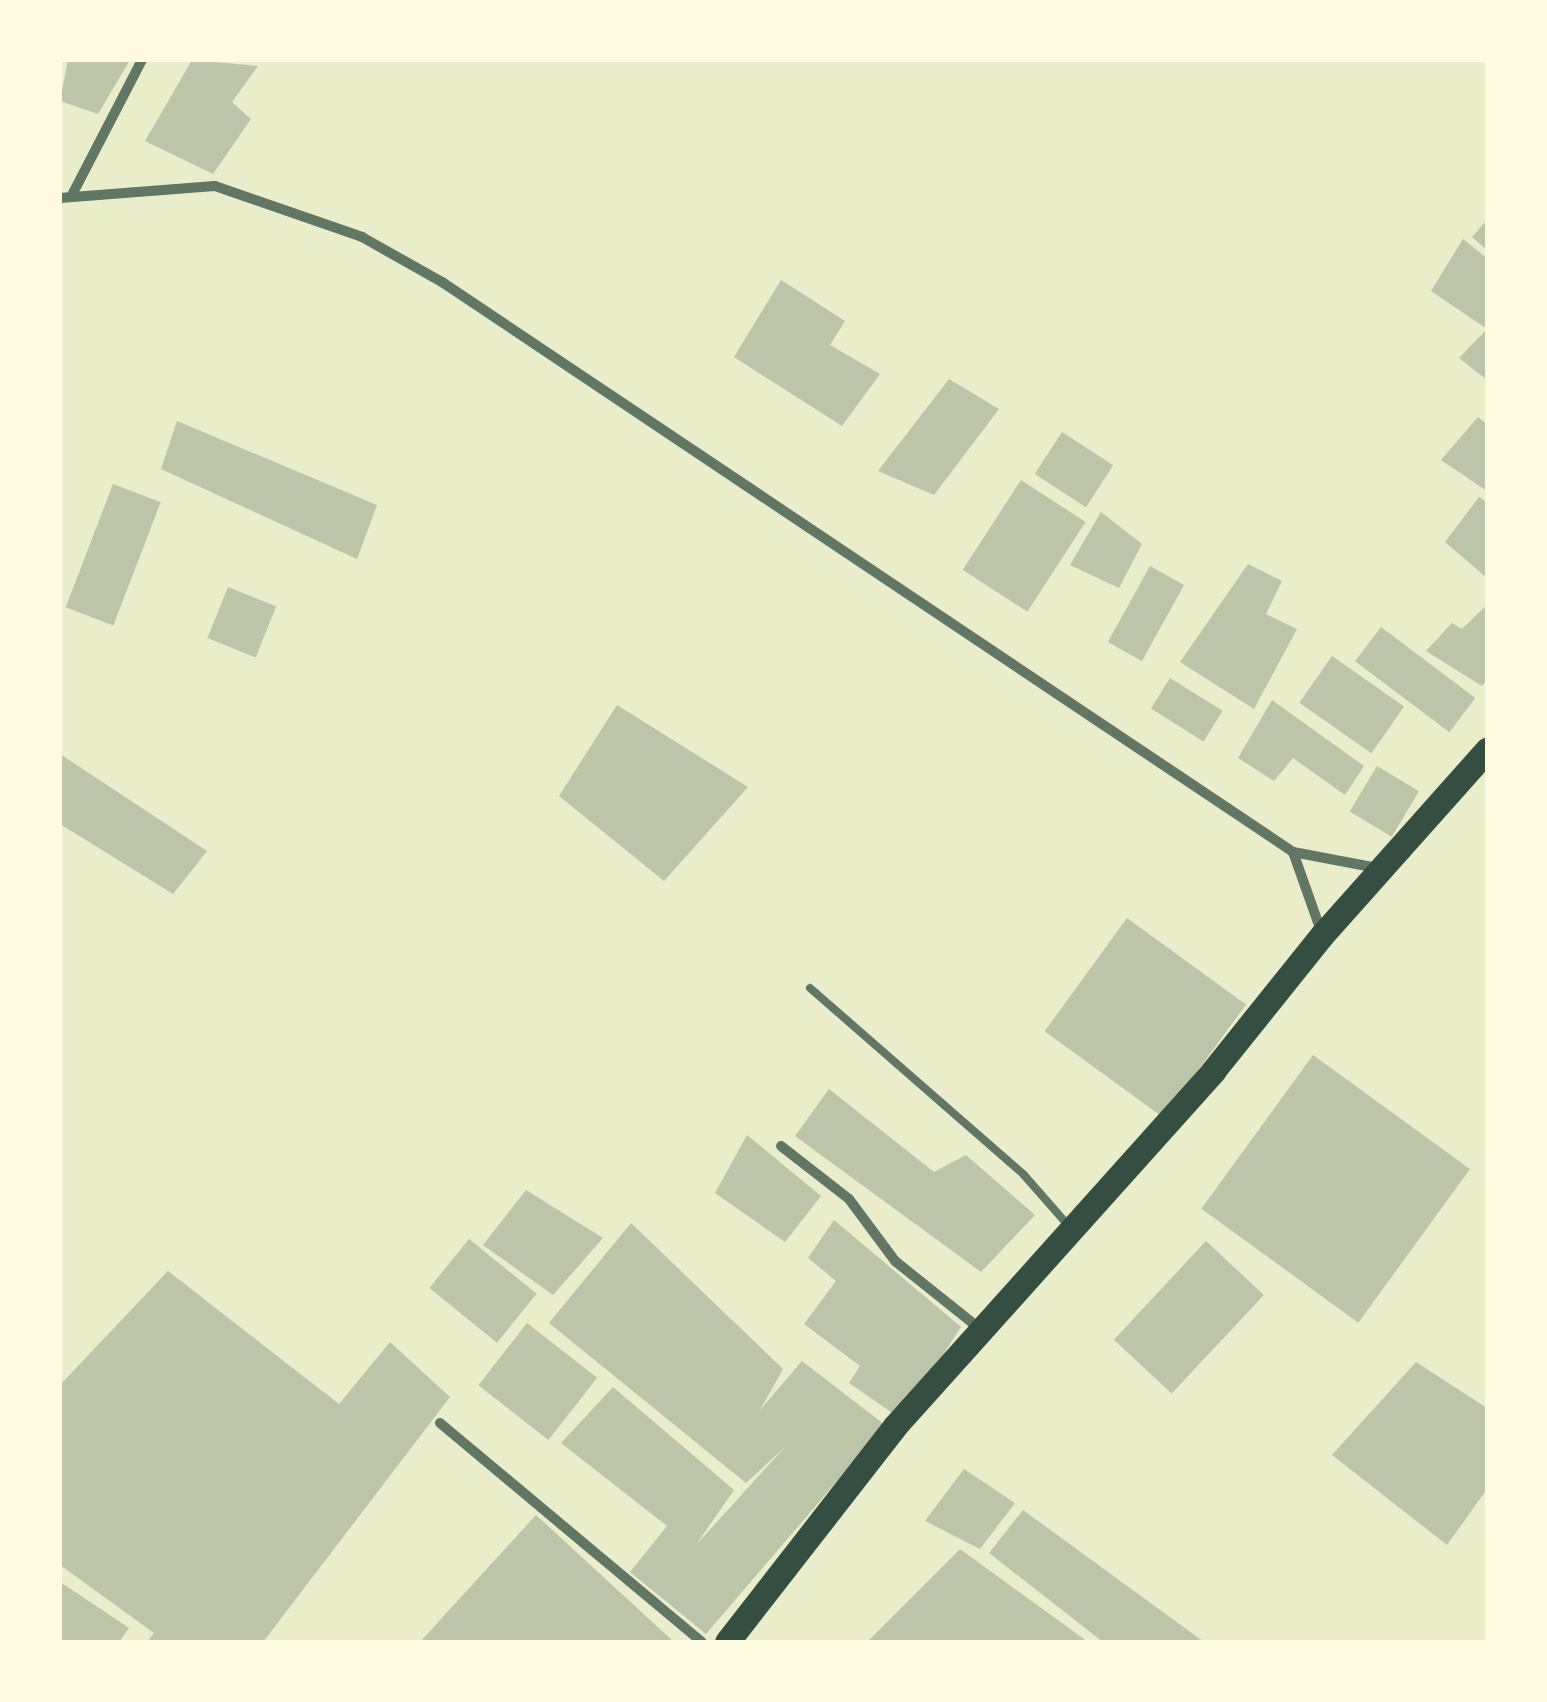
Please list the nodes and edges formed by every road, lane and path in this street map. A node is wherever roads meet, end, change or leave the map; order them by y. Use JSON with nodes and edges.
{"nodes":[{"id":1,"x":142,"y":60,"type":"edge"},
{"id":2,"x":72,"y":195,"type":"junction"},
{"id":3,"x":60,"y":198,"type":"edge"},
{"id":4,"x":1487,"y":750,"type":"edge"},
{"id":5,"x":1293,"y":852,"type":"junction"},
{"id":6,"x":1383,"y":869,"type":"junction"},
{"id":7,"x":1322,"y":935,"type":"junction"},
{"id":8,"x":810,"y":988,"type":"dead end"},
{"id":9,"x":781,"y":1146,"type":"dead end"},
{"id":10,"x":1070,"y":1228,"type":"junction"},
{"id":11,"x":980,"y":1328,"type":"junction"},
{"id":12,"x":440,"y":1423,"type":"dead end"},
{"id":13,"x":702,"y":1642,"type":"edge"},
{"id":14,"x":727,"y":1642,"type":"edge"}],
"edges":[{"from":1,"to":2,"type":"street"},
{"from":2,"to":3,"type":"street"},
{"from":2,"to":5,"type":"street"},
{"from":4,"to":6,"type":"main road"},
{"from":5,"to":6,"type":"street"},
{"from":5,"to":7,"type":"street"},
{"from":6,"to":7,"type":"main road"},
{"from":7,"to":10,"type":"main road"},
{"from":8,"to":10,"type":"lane"},
{"from":9,"to":11,"type":"street"},
{"from":10,"to":11,"type":"main road"},
{"from":11,"to":14,"type":"main road"},
{"from":12,"to":13,"type":"street"}]}
